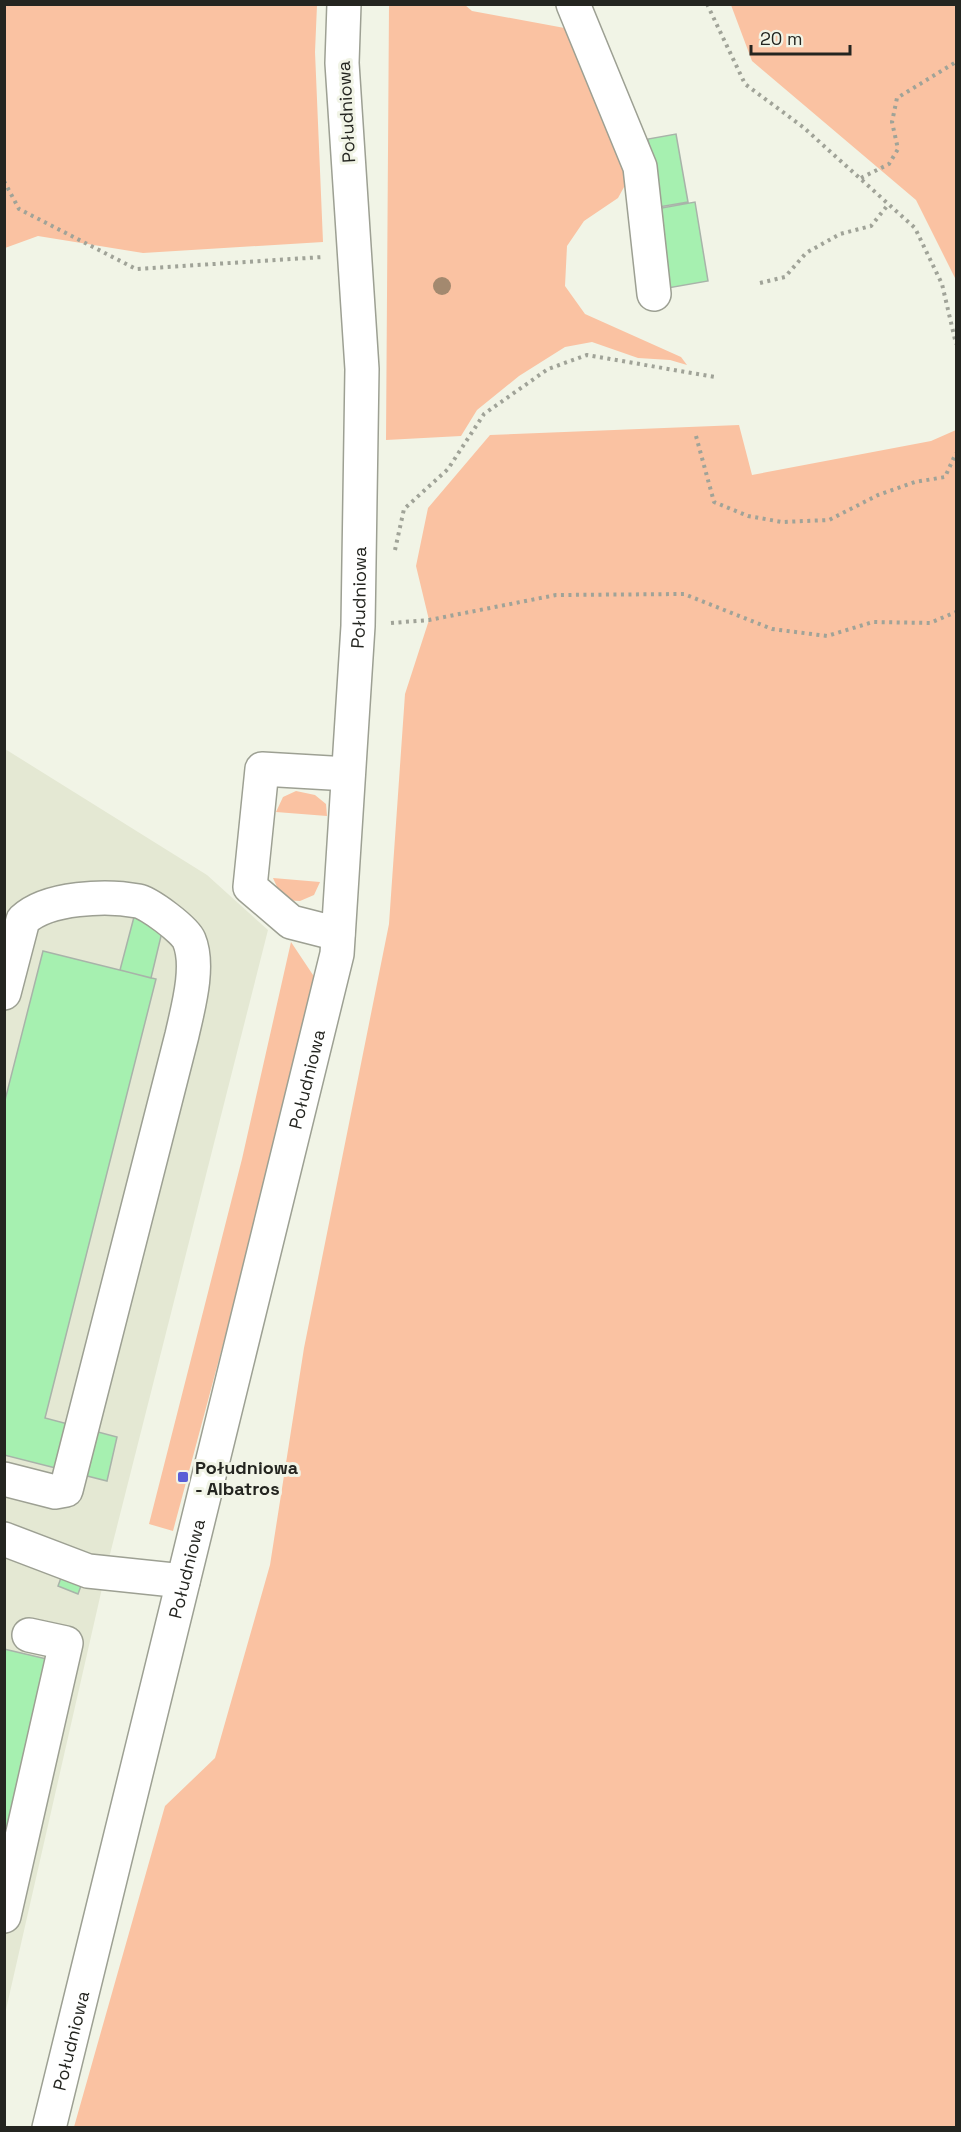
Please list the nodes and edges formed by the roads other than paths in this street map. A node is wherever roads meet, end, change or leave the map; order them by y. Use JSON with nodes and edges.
{"nodes":[{"id":1,"x":344,"y":4,"type":"edge"},
{"id":2,"x":573,"y":4,"type":"edge"},
{"id":3,"x":654,"y":294,"type":"dead end"},
{"id":4,"x":348,"y":774,"type":"junction"},
{"id":5,"x":338,"y":934,"type":"junction"},
{"id":6,"x":4,"y":993,"type":"edge"},
{"id":7,"x":4,"y":1479,"type":"edge"},
{"id":8,"x":4,"y":1539,"type":"edge"},
{"id":9,"x":183,"y":1581,"type":"junction"},
{"id":10,"x":29,"y":1635,"type":"dead end"},
{"id":11,"x":4,"y":1916,"type":"edge"},
{"id":12,"x":50,"y":2127,"type":"edge"}],
"edges":[{"from":1,"to":4,"type":"street","name":"Południowa"},
{"from":2,"to":3,"type":"street"},
{"from":4,"to":5,"type":"street","name":"Południowa"},
{"from":4,"to":5,"type":"street"},
{"from":5,"to":9,"type":"street","name":"Południowa"},
{"from":6,"to":7,"type":"street"},
{"from":8,"to":9,"type":"street"},
{"from":9,"to":12,"type":"street","name":"Południowa"},
{"from":10,"to":11,"type":"street"}]}
